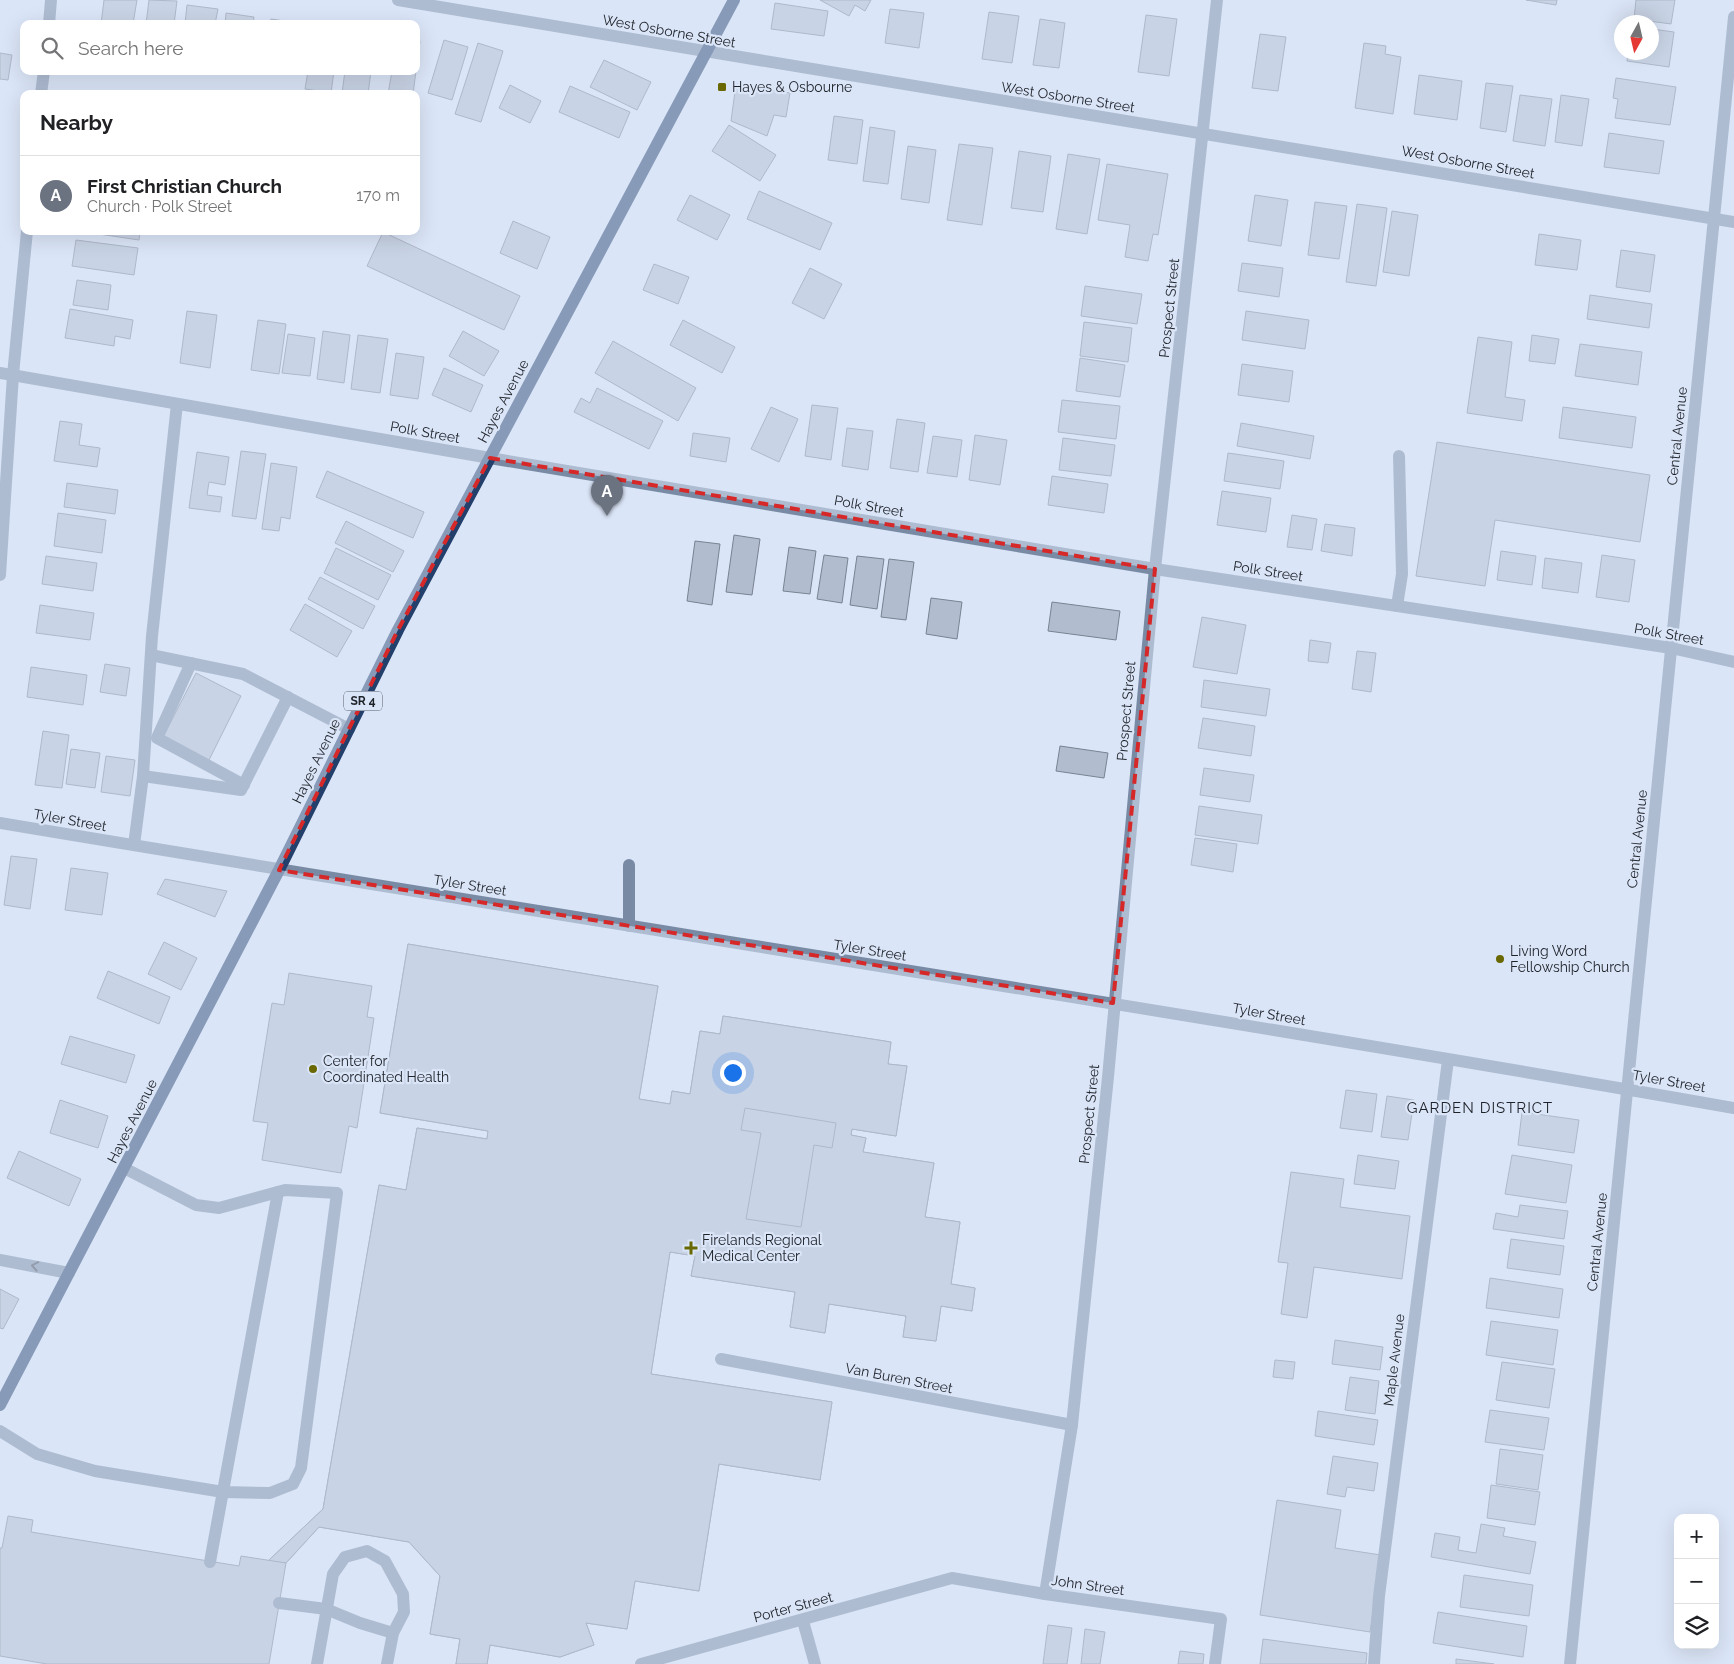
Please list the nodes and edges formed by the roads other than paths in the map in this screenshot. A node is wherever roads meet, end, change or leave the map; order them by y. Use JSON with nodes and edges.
{"nodes":[{"id":1,"x":51,"y":0,"type":"edge"},
{"id":2,"x":398,"y":0,"type":"edge"},
{"id":3,"x":734,"y":0,"type":"edge"},
{"id":4,"x":1217,"y":0,"type":"edge"},
{"id":5,"x":1734,"y":17,"type":"edge"},
{"id":6,"x":49,"y":20,"type":"edge"},
{"id":7,"x":706,"y":53,"type":"junction"},
{"id":8,"x":44,"y":75,"type":"edge"},
{"id":9,"x":42,"y":90,"type":"edge"},
{"id":10,"x":1204,"y":134,"type":"junction"},
{"id":11,"x":1714,"y":219,"type":"junction"},
{"id":12,"x":1734,"y":222,"type":"edge"},
{"id":13,"x":27,"y":235,"type":"edge"},
{"id":14,"x":6,"y":374,"type":"edge"},
{"id":15,"x":178,"y":404,"type":"junction"},
{"id":16,"x":1399,"y":456,"type":"dead end"},
{"id":17,"x":490,"y":458,"type":"junction"},
{"id":18,"x":2,"y":521,"type":"edge"},
{"id":19,"x":1155,"y":569,"type":"junction"},
{"id":20,"x":0,"y":575,"type":"edge"},
{"id":21,"x":1397,"y":606,"type":"junction"},
{"id":22,"x":1671,"y":648,"type":"junction"},
{"id":23,"x":150,"y":655,"type":"junction"},
{"id":24,"x":1734,"y":662,"type":"edge"},
{"id":25,"x":192,"y":663,"type":"junction"},
{"id":26,"x":288,"y":697,"type":"junction"},
{"id":27,"x":349,"y":729,"type":"junction"},
{"id":28,"x":151,"y":739,"type":"junction"},
{"id":29,"x":143,"y":776,"type":"junction"},
{"id":30,"x":244,"y":785,"type":"junction"},
{"id":31,"x":0,"y":823,"type":"edge"},
{"id":32,"x":134,"y":846,"type":"junction"},
{"id":33,"x":629,"y":865,"type":"dead end"},
{"id":34,"x":279,"y":870,"type":"junction"},
{"id":35,"x":630,"y":926,"type":"junction"},
{"id":36,"x":1113,"y":1003,"type":"junction"},
{"id":37,"x":1448,"y":1060,"type":"junction"},
{"id":38,"x":1627,"y":1089,"type":"junction"},
{"id":39,"x":1734,"y":1108,"type":"edge"},
{"id":40,"x":124,"y":1168,"type":"junction"},
{"id":41,"x":278,"y":1192,"type":"junction"},
{"id":42,"x":0,"y":1260,"type":"edge"},
{"id":43,"x":69,"y":1273,"type":"junction"},
{"id":44,"x":721,"y":1358,"type":"dead end"},
{"id":45,"x":0,"y":1405,"type":"edge"},
{"id":46,"x":1072,"y":1424,"type":"junction"},
{"id":47,"x":0,"y":1431,"type":"edge"},
{"id":48,"x":223,"y":1492,"type":"junction"},
{"id":49,"x":210,"y":1562,"type":"dead end"},
{"id":50,"x":952,"y":1578,"type":"joint"},
{"id":51,"x":1045,"y":1594,"type":"junction"},
{"id":52,"x":280,"y":1602,"type":"dead end"},
{"id":53,"x":326,"y":1609,"type":"junction"},
{"id":54,"x":803,"y":1620,"type":"junction"},
{"id":55,"x":393,"y":1632,"type":"junction"},
{"id":56,"x":317,"y":1664,"type":"edge"},
{"id":57,"x":387,"y":1664,"type":"edge"},
{"id":58,"x":641,"y":1664,"type":"edge"},
{"id":59,"x":815,"y":1664,"type":"edge"},
{"id":60,"x":1215,"y":1664,"type":"edge"},
{"id":61,"x":1374,"y":1664,"type":"edge"},
{"id":62,"x":1570,"y":1664,"type":"edge"}],
"edges":[{"from":1,"to":6,"type":"street"},
{"from":2,"to":7,"type":"street","name":"West Osborne Street"},
{"from":3,"to":7,"type":"main road","name":"Hayes Avenue","number":"SR 4"},
{"from":4,"to":10,"type":"street","name":"Prospect Street"},
{"from":5,"to":11,"type":"street","name":"Central Avenue"},
{"from":7,"to":10,"type":"street","name":"West Osborne Street"},
{"from":7,"to":17,"type":"main road","name":"Hayes Avenue","number":"SR 4"},
{"from":8,"to":9,"type":"street"},
{"from":10,"to":11,"type":"street","name":"West Osborne Street"},
{"from":10,"to":19,"type":"street","name":"Prospect Street"},
{"from":11,"to":12,"type":"street","name":"West Osborne Street"},
{"from":11,"to":22,"type":"street","name":"Central Avenue"},
{"from":13,"to":14,"type":"street"},
{"from":14,"to":15,"type":"street","name":"Polk Street"},
{"from":14,"to":18,"type":"street"},
{"from":15,"to":17,"type":"street","name":"Polk Street"},
{"from":15,"to":23,"type":"street"},
{"from":16,"to":21,"type":"street"},
{"from":17,"to":19,"type":"street","name":"Polk Street"},
{"from":17,"to":27,"type":"main road","name":"Hayes Avenue","number":"SR 4"},
{"from":18,"to":20,"type":"street"},
{"from":19,"to":21,"type":"street","name":"Polk Street"},
{"from":19,"to":36,"type":"street","name":"Prospect Street"},
{"from":21,"to":22,"type":"street","name":"Polk Street"},
{"from":22,"to":24,"type":"street","name":"Polk Street"},
{"from":22,"to":38,"type":"street","name":"Central Avenue"},
{"from":23,"to":25,"type":"street"},
{"from":23,"to":28,"type":"street"},
{"from":25,"to":26,"type":"street"},
{"from":25,"to":28,"type":"street"},
{"from":26,"to":27,"type":"street"},
{"from":26,"to":30,"type":"street"},
{"from":27,"to":34,"type":"main road","name":"Hayes Avenue","number":"SR 4"},
{"from":28,"to":29,"type":"street"},
{"from":28,"to":30,"type":"street"},
{"from":29,"to":30,"type":"street"},
{"from":29,"to":32,"type":"street"},
{"from":31,"to":32,"type":"street","name":"Tyler Street"},
{"from":32,"to":34,"type":"street","name":"Tyler Street"},
{"from":33,"to":35,"type":"street"},
{"from":34,"to":35,"type":"street","name":"Tyler Street"},
{"from":34,"to":40,"type":"main road","name":"Hayes Avenue","number":"SR 4"},
{"from":35,"to":36,"type":"street","name":"Tyler Street"},
{"from":36,"to":37,"type":"street","name":"Tyler Street"},
{"from":36,"to":46,"type":"street","name":"Prospect Street"},
{"from":37,"to":38,"type":"street","name":"Tyler Street"},
{"from":37,"to":61,"type":"street","name":"Maple Avenue"},
{"from":38,"to":39,"type":"street","name":"Tyler Street"},
{"from":38,"to":62,"type":"street","name":"Central Avenue"},
{"from":40,"to":41,"type":"street"},
{"from":40,"to":43,"type":"main road","name":"Hayes Avenue","number":"SR 4"},
{"from":41,"to":48,"type":"street"},
{"from":41,"to":48,"type":"street"},
{"from":43,"to":42,"type":"street","one_way":true},
{"from":43,"to":45,"type":"main road","name":"Hayes Avenue","number":"SR 4"},
{"from":44,"to":46,"type":"street","name":"Van Buren Street"},
{"from":46,"to":51,"type":"street","name":"Prospect Street"},
{"from":47,"to":48,"type":"street"},
{"from":48,"to":49,"type":"street"},
{"from":50,"to":51,"type":"street","name":"John Street"},
{"from":50,"to":54,"type":"street","name":"Porter Street"},
{"from":51,"to":60,"type":"street","name":"John Street"},
{"from":52,"to":53,"type":"street"},
{"from":53,"to":55,"type":"street"},
{"from":53,"to":55,"type":"street"},
{"from":53,"to":56,"type":"street"},
{"from":54,"to":58,"type":"street","name":"Porter Street"},
{"from":54,"to":59,"type":"street"},
{"from":55,"to":57,"type":"street"}]}
